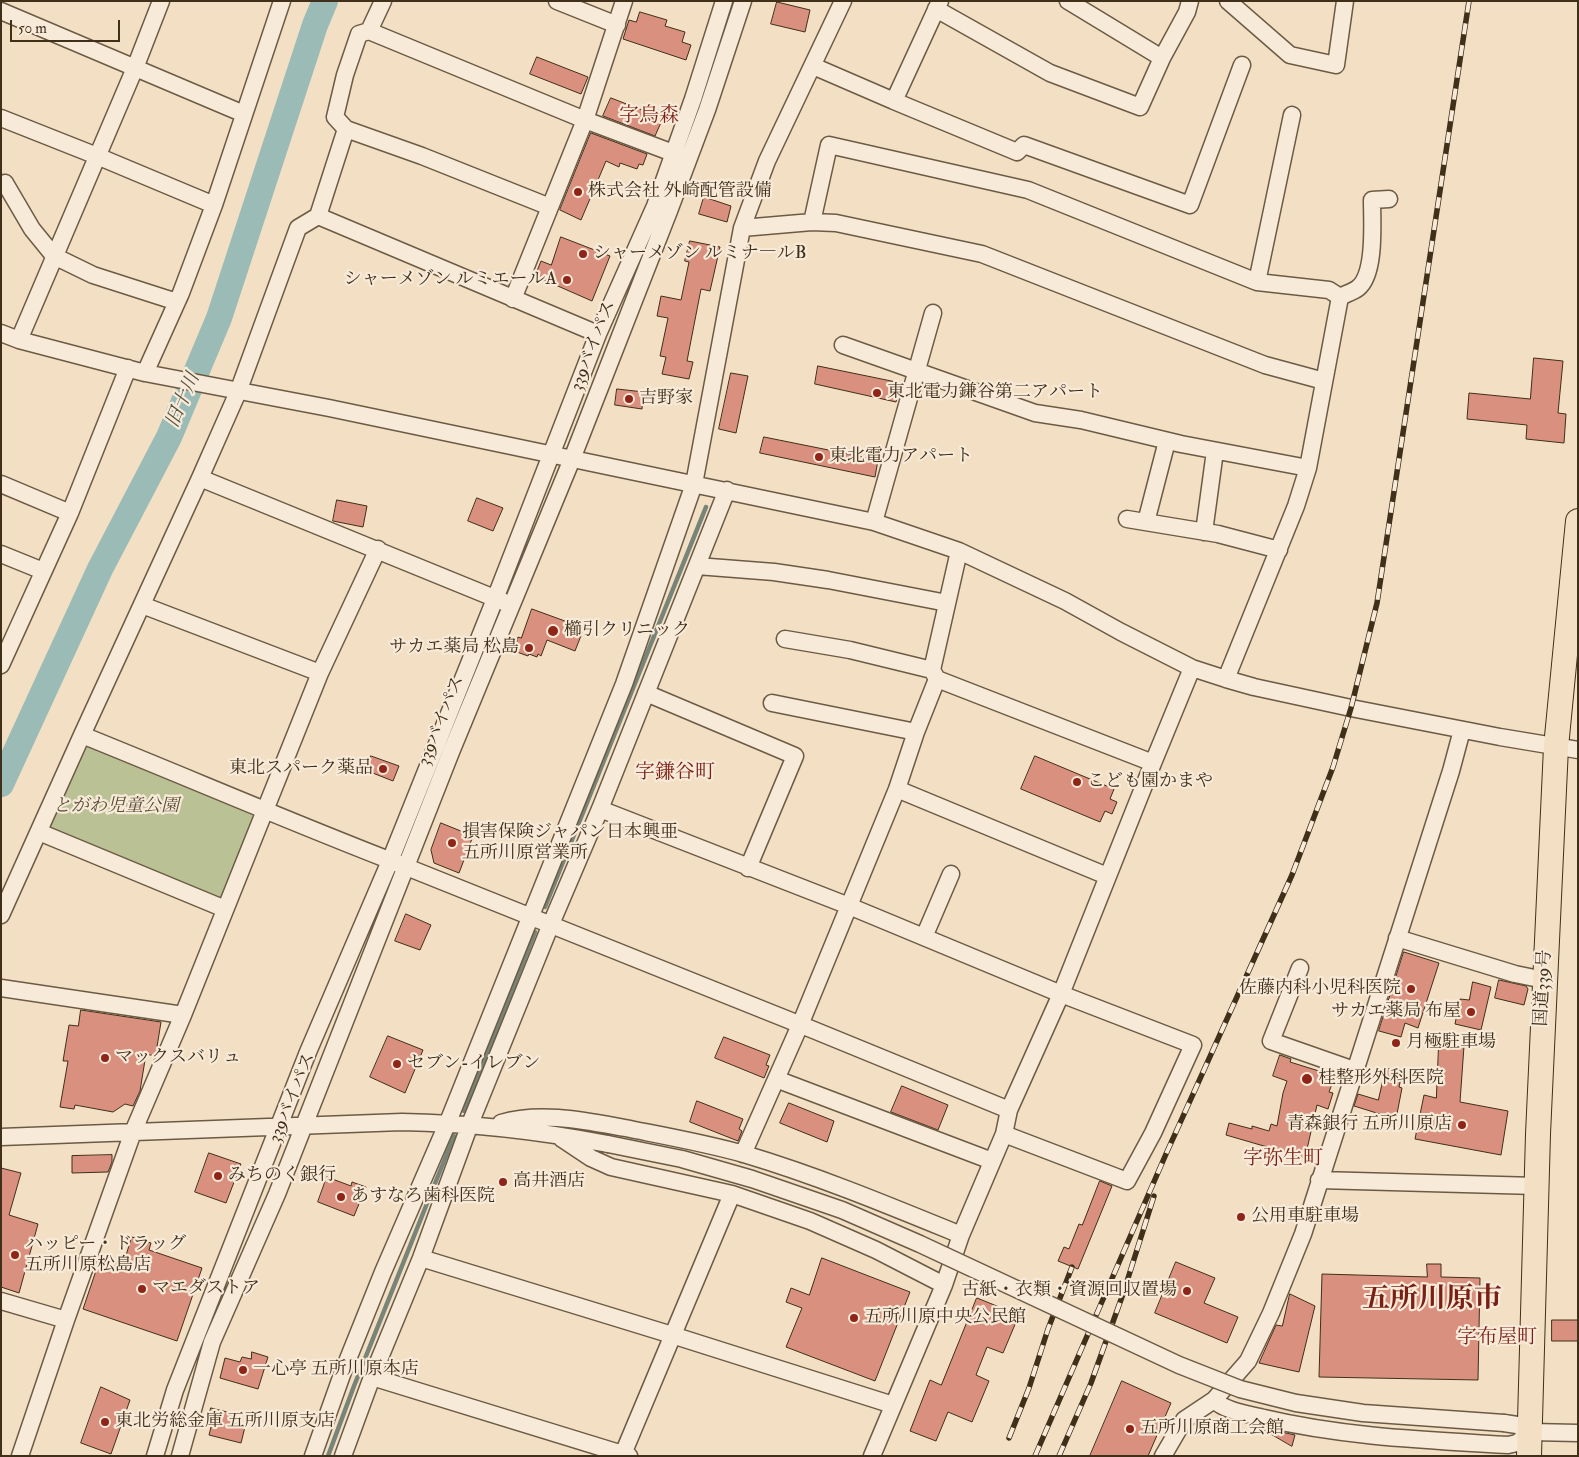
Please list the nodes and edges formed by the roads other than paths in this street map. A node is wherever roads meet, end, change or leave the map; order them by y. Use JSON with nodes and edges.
{"nodes":[{"id":1,"x":161,"y":1,"type":"edge"},
{"id":2,"x":282,"y":1,"type":"edge"},
{"id":3,"x":383,"y":1,"type":"edge"},
{"id":4,"x":557,"y":1,"type":"edge"},
{"id":5,"x":624,"y":1,"type":"edge"},
{"id":6,"x":724,"y":1,"type":"edge"},
{"id":7,"x":742,"y":1,"type":"edge"},
{"id":8,"x":843,"y":1,"type":"edge"},
{"id":9,"x":1068,"y":1,"type":"edge"},
{"id":10,"x":1190,"y":1,"type":"edge"},
{"id":11,"x":1228,"y":1,"type":"edge"},
{"id":12,"x":1345,"y":1,"type":"edge"},
{"id":13,"x":938,"y":5,"type":"edge"},
{"id":14,"x":1,"y":11,"type":"edge"},
{"id":15,"x":617,"y":25,"type":"junction"},
{"id":16,"x":369,"y":31,"type":"junction"},
{"id":17,"x":1162,"y":58,"type":"junction"},
{"id":18,"x":1242,"y":65,"type":"dead end"},
{"id":19,"x":813,"y":66,"type":"junction"},
{"id":20,"x":135,"y":68,"type":"junction"},
{"id":21,"x":894,"y":101,"type":"junction"},
{"id":22,"x":244,"y":114,"type":"junction"},
{"id":23,"x":1292,"y":115,"type":"dead end"},
{"id":24,"x":1,"y":118,"type":"edge"},
{"id":25,"x":585,"y":120,"type":"junction"},
{"id":26,"x":346,"y":129,"type":"junction"},
{"id":27,"x":673,"y":153,"type":"junction"},
{"id":28,"x":98,"y":156,"type":"junction"},
{"id":29,"x":1,"y":186,"type":"edge"},
{"id":30,"x":1389,"y":199,"type":"dead end"},
{"id":31,"x":214,"y":205,"type":"junction"},
{"id":32,"x":550,"y":207,"type":"junction"},
{"id":33,"x":318,"y":216,"type":"junction"},
{"id":34,"x":812,"y":222,"type":"junction"},
{"id":35,"x":742,"y":228,"type":"junction"},
{"id":36,"x":54,"y":256,"type":"junction"},
{"id":37,"x":1257,"y":282,"type":"junction"},
{"id":38,"x":1340,"y":297,"type":"junction"},
{"id":39,"x":513,"y":299,"type":"junction"},
{"id":40,"x":177,"y":302,"type":"junction"},
{"id":41,"x":933,"y":312,"type":"dead end"},
{"id":42,"x":1,"y":333,"type":"edge"},
{"id":43,"x":598,"y":334,"type":"junction"},
{"id":44,"x":19,"y":340,"type":"junction"},
{"id":45,"x":843,"y":345,"type":"dead end"},
{"id":46,"x":128,"y":368,"type":"junction"},
{"id":47,"x":917,"y":372,"type":"junction"},
{"id":48,"x":147,"y":373,"type":"junction"},
{"id":49,"x":1324,"y":382,"type":"junction"},
{"id":50,"x":238,"y":392,"type":"junction"},
{"id":51,"x":1167,"y":442,"type":"junction"},
{"id":52,"x":1215,"y":451,"type":"junction"},
{"id":53,"x":551,"y":456,"type":"junction"},
{"id":54,"x":572,"y":460,"type":"junction"},
{"id":55,"x":1308,"y":468,"type":"junction"},
{"id":56,"x":200,"y":478,"type":"junction"},
{"id":57,"x":1,"y":484,"type":"edge"},
{"id":58,"x":694,"y":484,"type":"junction"},
{"id":59,"x":727,"y":490,"type":"junction"},
{"id":60,"x":70,"y":513,"type":"junction"},
{"id":61,"x":1127,"y":519,"type":"dead end"},
{"id":62,"x":1578,"y":521,"type":"edge"},
{"id":63,"x":874,"y":522,"type":"junction"},
{"id":64,"x":1146,"y":522,"type":"junction"},
{"id":65,"x":1204,"y":532,"type":"junction"},
{"id":66,"x":378,"y":549,"type":"junction"},
{"id":67,"x":1279,"y":550,"type":"junction"},
{"id":68,"x":959,"y":551,"type":"junction"},
{"id":69,"x":1,"y":554,"type":"edge"},
{"id":70,"x":697,"y":566,"type":"junction"},
{"id":71,"x":44,"y":571,"type":"junction"},
{"id":72,"x":495,"y":599,"type":"junction"},
{"id":73,"x":947,"y":603,"type":"junction"},
{"id":74,"x":142,"y":605,"type":"junction"},
{"id":75,"x":512,"y":605,"type":"junction"},
{"id":76,"x":785,"y":639,"type":"dead end"},
{"id":77,"x":1,"y":665,"type":"edge"},
{"id":78,"x":1192,"y":668,"type":"junction"},
{"id":79,"x":320,"y":673,"type":"junction"},
{"id":80,"x":935,"y":674,"type":"junction"},
{"id":81,"x":1226,"y":679,"type":"junction"},
{"id":82,"x":646,"y":693,"type":"junction"},
{"id":83,"x":772,"y":703,"type":"dead end"},
{"id":84,"x":1462,"y":730,"type":"junction"},
{"id":85,"x":916,"y":732,"type":"junction"},
{"id":86,"x":82,"y":735,"type":"junction"},
{"id":87,"x":1567,"y":748,"type":"edge"},
{"id":88,"x":1152,"y":763,"type":"junction"},
{"id":89,"x":897,"y":789,"type":"junction"},
{"id":90,"x":265,"y":809,"type":"junction"},
{"id":91,"x":600,"y":809,"type":"junction"},
{"id":92,"x":39,"y":832,"type":"junction"},
{"id":93,"x":390,"y":861,"type":"junction"},
{"id":94,"x":406,"y":866,"type":"junction"},
{"id":95,"x":748,"y":868,"type":"junction"},
{"id":96,"x":951,"y":874,"type":"dead end"},
{"id":97,"x":1107,"y":876,"type":"junction"},
{"id":98,"x":848,"y":906,"type":"junction"},
{"id":99,"x":225,"y":909,"type":"junction"},
{"id":100,"x":1,"y":915,"type":"edge"},
{"id":101,"x":531,"y":916,"type":"junction"},
{"id":102,"x":551,"y":924,"type":"junction"},
{"id":103,"x":924,"y":937,"type":"junction"},
{"id":104,"x":1397,"y":938,"type":"junction"},
{"id":105,"x":1300,"y":968,"type":"dead end"},
{"id":106,"x":1544,"y":980,"type":"junction"},
{"id":107,"x":1,"y":988,"type":"edge"},
{"id":108,"x":1061,"y":994,"type":"junction"},
{"id":109,"x":183,"y":1015,"type":"junction"},
{"id":110,"x":800,"y":1024,"type":"junction"},
{"id":111,"x":1354,"y":1070,"type":"junction"},
{"id":112,"x":776,"y":1079,"type":"junction"},
{"id":113,"x":1009,"y":1110,"type":"junction"},
{"id":114,"x":448,"y":1122,"type":"junction"},
{"id":115,"x":470,"y":1124,"type":"junction"},
{"id":116,"x":280,"y":1126,"type":"junction"},
{"id":117,"x":303,"y":1126,"type":"junction"},
{"id":118,"x":492,"y":1126,"type":"junction"},
{"id":119,"x":133,"y":1132,"type":"junction"},
{"id":120,"x":1004,"y":1134,"type":"junction"},
{"id":121,"x":557,"y":1136,"type":"junction"},
{"id":122,"x":1,"y":1137,"type":"edge"},
{"id":123,"x":744,"y":1154,"type":"junction"},
{"id":124,"x":992,"y":1161,"type":"junction"},
{"id":125,"x":1319,"y":1180,"type":"junction"},
{"id":126,"x":1536,"y":1186,"type":"junction"},
{"id":127,"x":732,"y":1194,"type":"junction"},
{"id":128,"x":961,"y":1235,"type":"junction"},
{"id":129,"x":421,"y":1258,"type":"junction"},
{"id":130,"x":944,"y":1285,"type":"junction"},
{"id":131,"x":1,"y":1301,"type":"edge"},
{"id":132,"x":66,"y":1320,"type":"junction"},
{"id":133,"x":672,"y":1335,"type":"junction"},
{"id":134,"x":372,"y":1376,"type":"junction"},
{"id":135,"x":1214,"y":1400,"type":"junction"},
{"id":136,"x":893,"y":1405,"type":"junction"},
{"id":137,"x":1531,"y":1432,"type":"junction"},
{"id":138,"x":1578,"y":1433,"type":"edge"},
{"id":139,"x":626,"y":1455,"type":"edge"},
{"id":140,"x":1164,"y":1455,"type":"edge"},
{"id":141,"x":20,"y":1456,"type":"edge"},
{"id":142,"x":155,"y":1456,"type":"edge"},
{"id":143,"x":180,"y":1456,"type":"edge"},
{"id":144,"x":313,"y":1456,"type":"edge"},
{"id":145,"x":343,"y":1456,"type":"edge"},
{"id":146,"x":872,"y":1456,"type":"edge"},
{"id":147,"x":1529,"y":1456,"type":"edge"}],
"edges":[{"from":1,"to":20,"type":"street"},
{"from":2,"to":22,"type":"street"},
{"from":3,"to":16,"type":"street"},
{"from":4,"to":15,"type":"street"},
{"from":5,"to":15,"type":"street"},
{"from":6,"to":27,"type":"street"},
{"from":7,"to":54,"type":"street","name":"339バイパス"},
{"from":8,"to":19,"type":"street"},
{"from":9,"to":17,"type":"street"},
{"from":10,"to":17,"type":"street"},
{"from":11,"to":12,"type":"street"},
{"from":13,"to":17,"type":"street"},
{"from":13,"to":21,"type":"street"},
{"from":14,"to":20,"type":"street"},
{"from":15,"to":25,"type":"street"},
{"from":16,"to":25,"type":"street"},
{"from":16,"to":26,"type":"street"},
{"from":18,"to":21,"type":"street"},
{"from":19,"to":21,"type":"street"},
{"from":19,"to":35,"type":"street"},
{"from":20,"to":22,"type":"street"},
{"from":20,"to":28,"type":"street"},
{"from":22,"to":31,"type":"street"},
{"from":23,"to":37,"type":"street"},
{"from":24,"to":28,"type":"street"},
{"from":25,"to":27,"type":"street"},
{"from":25,"to":32,"type":"street"},
{"from":26,"to":32,"type":"street"},
{"from":26,"to":33,"type":"street"},
{"from":27,"to":43,"type":"street"},
{"from":28,"to":31,"type":"street"},
{"from":28,"to":36,"type":"street"},
{"from":29,"to":36,"type":"street"},
{"from":30,"to":38,"type":"street"},
{"from":31,"to":40,"type":"street"},
{"from":32,"to":39,"type":"street"},
{"from":33,"to":39,"type":"street"},
{"from":33,"to":50,"type":"street"},
{"from":34,"to":35,"type":"street"},
{"from":34,"to":37,"type":"street"},
{"from":34,"to":49,"type":"street"},
{"from":35,"to":58,"type":"street"},
{"from":36,"to":40,"type":"street"},
{"from":36,"to":44,"type":"street"},
{"from":37,"to":38,"type":"street"},
{"from":38,"to":49,"type":"street"},
{"from":39,"to":43,"type":"street"},
{"from":40,"to":48,"type":"street"},
{"from":41,"to":47,"type":"street"},
{"from":42,"to":44,"type":"street"},
{"from":43,"to":53,"type":"street"},
{"from":44,"to":46,"type":"street"},
{"from":45,"to":47,"type":"street"},
{"from":46,"to":48,"type":"street"},
{"from":46,"to":60,"type":"street"},
{"from":47,"to":51,"type":"street"},
{"from":47,"to":63,"type":"street"},
{"from":48,"to":50,"type":"street"},
{"from":49,"to":55,"type":"street"},
{"from":50,"to":53,"type":"street"},
{"from":50,"to":56,"type":"street"},
{"from":51,"to":52,"type":"street"},
{"from":51,"to":64,"type":"street"},
{"from":52,"to":55,"type":"street"},
{"from":52,"to":65,"type":"street"},
{"from":53,"to":54,"type":"street"},
{"from":53,"to":72,"type":"street"},
{"from":54,"to":58,"type":"street"},
{"from":54,"to":75,"type":"street","name":"339バイパス"},
{"from":55,"to":67,"type":"street"},
{"from":56,"to":66,"type":"street"},
{"from":56,"to":74,"type":"street"},
{"from":57,"to":60,"type":"street"},
{"from":58,"to":59,"type":"street"},
{"from":58,"to":101,"type":"street"},
{"from":59,"to":63,"type":"street"},
{"from":59,"to":70,"type":"street"},
{"from":60,"to":71,"type":"street"},
{"from":61,"to":64,"type":"street"},
{"from":62,"to":87,"type":"highway","name":"国道339号"},
{"from":63,"to":68,"type":"street"},
{"from":64,"to":65,"type":"street"},
{"from":65,"to":67,"type":"street"},
{"from":66,"to":72,"type":"street"},
{"from":66,"to":79,"type":"street"},
{"from":67,"to":81,"type":"street"},
{"from":68,"to":73,"type":"street"},
{"from":68,"to":78,"type":"street"},
{"from":69,"to":71,"type":"street"},
{"from":70,"to":73,"type":"street"},
{"from":70,"to":82,"type":"street"},
{"from":71,"to":77,"type":"street"},
{"from":72,"to":75,"type":"street"},
{"from":72,"to":93,"type":"street"},
{"from":73,"to":80,"type":"street"},
{"from":74,"to":79,"type":"street"},
{"from":74,"to":86,"type":"street"},
{"from":75,"to":94,"type":"street","name":"339バイパス"},
{"from":76,"to":80,"type":"street"},
{"from":78,"to":81,"type":"street"},
{"from":78,"to":88,"type":"street"},
{"from":79,"to":90,"type":"street"},
{"from":80,"to":85,"type":"street"},
{"from":80,"to":88,"type":"street"},
{"from":81,"to":84,"type":"street"},
{"from":82,"to":91,"type":"street"},
{"from":82,"to":95,"type":"street"},
{"from":83,"to":85,"type":"street"},
{"from":84,"to":87,"type":"street"},
{"from":84,"to":104,"type":"street"},
{"from":85,"to":89,"type":"street"},
{"from":86,"to":90,"type":"street"},
{"from":86,"to":92,"type":"street"},
{"from":87,"to":106,"type":"highway","name":"国道339号"},
{"from":88,"to":97,"type":"street"},
{"from":89,"to":97,"type":"street"},
{"from":89,"to":98,"type":"street"},
{"from":90,"to":93,"type":"street"},
{"from":90,"to":99,"type":"street"},
{"from":91,"to":95,"type":"street"},
{"from":91,"to":102,"type":"street"},
{"from":92,"to":99,"type":"street"},
{"from":92,"to":100,"type":"street"},
{"from":93,"to":94,"type":"street"},
{"from":93,"to":116,"type":"street"},
{"from":94,"to":101,"type":"street"},
{"from":94,"to":117,"type":"street","name":"339バイパス"},
{"from":95,"to":98,"type":"street"},
{"from":96,"to":103,"type":"street"},
{"from":97,"to":108,"type":"street"},
{"from":98,"to":103,"type":"street"},
{"from":98,"to":110,"type":"street"},
{"from":99,"to":109,"type":"street"},
{"from":101,"to":102,"type":"street"},
{"from":101,"to":114,"type":"street"},
{"from":102,"to":110,"type":"street"},
{"from":102,"to":115,"type":"street"},
{"from":103,"to":108,"type":"street"},
{"from":104,"to":106,"type":"street"},
{"from":104,"to":111,"type":"street"},
{"from":105,"to":111,"type":"street"},
{"from":106,"to":126,"type":"highway","name":"国道339号"},
{"from":107,"to":109,"type":"street"},
{"from":108,"to":113,"type":"street"},
{"from":108,"to":120,"type":"street"},
{"from":109,"to":119,"type":"street"},
{"from":110,"to":112,"type":"street"},
{"from":110,"to":113,"type":"street"},
{"from":111,"to":125,"type":"street"},
{"from":112,"to":123,"type":"street"},
{"from":112,"to":124,"type":"street"},
{"from":113,"to":120,"type":"street"},
{"from":114,"to":115,"type":"street"},
{"from":114,"to":117,"type":"street"},
{"from":114,"to":144,"type":"street"},
{"from":115,"to":118,"type":"street"},
{"from":115,"to":129,"type":"street"},
{"from":116,"to":117,"type":"street"},
{"from":116,"to":119,"type":"street"},
{"from":116,"to":142,"type":"street"},
{"from":117,"to":143,"type":"street","name":"339バイパス"},
{"from":118,"to":121,"type":"street"},
{"from":118,"to":123,"type":"street"},
{"from":119,"to":122,"type":"street"},
{"from":119,"to":132,"type":"street"},
{"from":120,"to":124,"type":"street"},
{"from":121,"to":127,"type":"street"},
{"from":121,"to":137,"type":"street","bridge":true},
{"from":123,"to":128,"type":"street"},
{"from":124,"to":128,"type":"street"},
{"from":125,"to":126,"type":"street"},
{"from":125,"to":135,"type":"street"},
{"from":126,"to":137,"type":"highway","name":"国道339号"},
{"from":127,"to":130,"type":"street"},
{"from":127,"to":133,"type":"street"},
{"from":128,"to":130,"type":"street"},
{"from":129,"to":133,"type":"street"},
{"from":129,"to":134,"type":"street"},
{"from":130,"to":136,"type":"street"},
{"from":131,"to":132,"type":"street"},
{"from":132,"to":141,"type":"street"},
{"from":133,"to":136,"type":"street"},
{"from":133,"to":139,"type":"street"},
{"from":134,"to":139,"type":"street"},
{"from":134,"to":145,"type":"street"},
{"from":135,"to":137,"type":"street"},
{"from":135,"to":140,"type":"street"},
{"from":136,"to":146,"type":"street"},
{"from":137,"to":138,"type":"street"},
{"from":137,"to":147,"type":"highway","name":"国道339号"}]}
